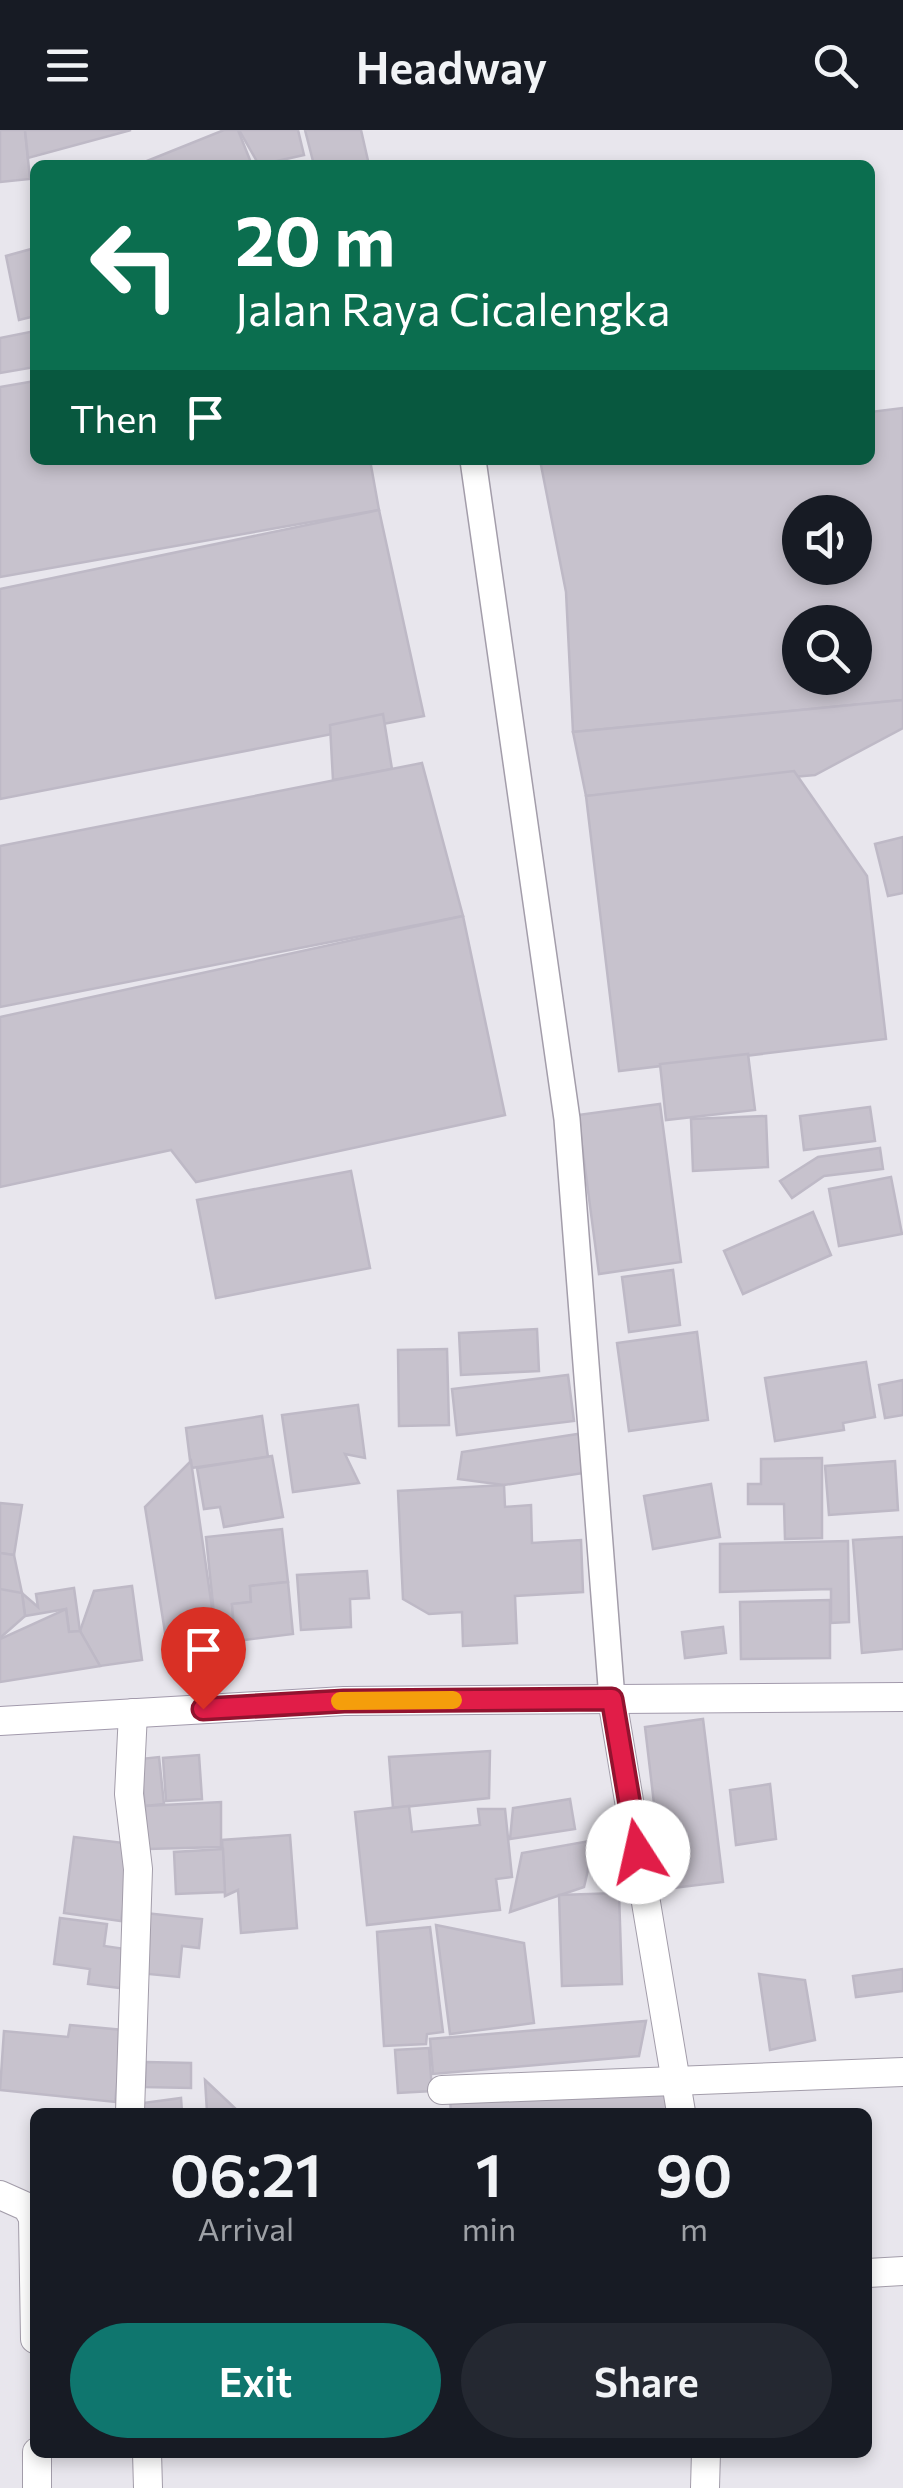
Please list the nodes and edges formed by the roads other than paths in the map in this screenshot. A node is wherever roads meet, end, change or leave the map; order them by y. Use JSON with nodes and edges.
{"nodes":[{"id":1,"x":474,"y":465,"type":"edge"},
{"id":2,"x":903,"y":1697,"type":"edge"},
{"id":3,"x":612,"y":1699,"type":"junction"},
{"id":4,"x":133,"y":1713,"type":"junction"},
{"id":5,"x":0,"y":1721,"type":"edge"},
{"id":6,"x":903,"y":2072,"type":"edge"},
{"id":7,"x":678,"y":2080,"type":"junction"},
{"id":8,"x":442,"y":2090,"type":"dead end"},
{"id":9,"x":130,"y":2108,"type":"edge"},
{"id":10,"x":681,"y":2108,"type":"edge"},
{"id":11,"x":0,"y":2195,"type":"edge"},
{"id":12,"x":30,"y":2212,"type":"edge"},
{"id":13,"x":903,"y":2271,"type":"edge"},
{"id":14,"x":872,"y":2273,"type":"edge"},
{"id":15,"x":37,"y":2458,"type":"edge"},
{"id":16,"x":147,"y":2458,"type":"edge"},
{"id":17,"x":706,"y":2458,"type":"edge"},
{"id":18,"x":37,"y":2488,"type":"edge"},
{"id":19,"x":148,"y":2488,"type":"edge"},
{"id":20,"x":706,"y":2488,"type":"edge"}],
"edges":[{"from":1,"to":3,"type":"lane"},
{"from":2,"to":3,"type":"street"},
{"from":3,"to":4,"type":"street"},
{"from":3,"to":7,"type":"street"},
{"from":4,"to":5,"type":"street"},
{"from":4,"to":9,"type":"street"},
{"from":6,"to":7,"type":"street"},
{"from":7,"to":8,"type":"street"},
{"from":7,"to":10,"type":"street"},
{"from":11,"to":12,"type":"street"},
{"from":13,"to":14,"type":"street"},
{"from":15,"to":18,"type":"street"},
{"from":16,"to":19,"type":"street"},
{"from":17,"to":20,"type":"street"}]}
